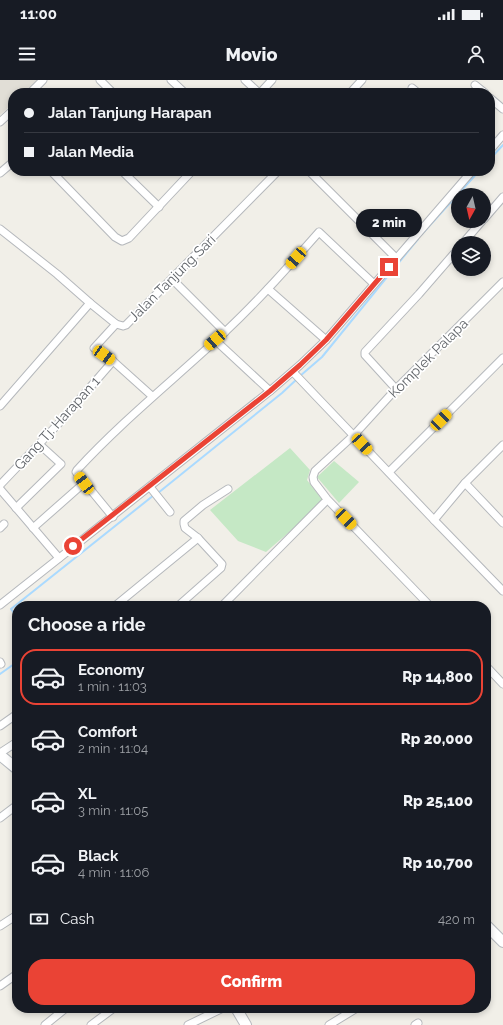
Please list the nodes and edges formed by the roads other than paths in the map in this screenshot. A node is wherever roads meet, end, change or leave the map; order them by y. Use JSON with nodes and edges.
{"nodes":[{"id":1,"x":43,"y":80,"type":"edge"},
{"id":2,"x":100,"y":80,"type":"edge"},
{"id":3,"x":171,"y":80,"type":"edge"},
{"id":4,"x":245,"y":80,"type":"edge"},
{"id":5,"x":272,"y":80,"type":"edge"},
{"id":6,"x":362,"y":80,"type":"edge"},
{"id":7,"x":475,"y":85,"type":"dead end"},
{"id":8,"x":35,"y":88,"type":"edge"},
{"id":9,"x":108,"y":88,"type":"edge"},
{"id":10,"x":180,"y":88,"type":"edge"},
{"id":11,"x":254,"y":88,"type":"edge"},
{"id":12,"x":264,"y":88,"type":"edge"},
{"id":13,"x":355,"y":88,"type":"edge"},
{"id":14,"x":479,"y":88,"type":"edge"},
{"id":15,"x":495,"y":102,"type":"edge"},
{"id":16,"x":503,"y":109,"type":"edge"},
{"id":17,"x":503,"y":135,"type":"edge"},
{"id":18,"x":495,"y":144,"type":"edge"},
{"id":19,"x":8,"y":166,"type":"edge"},
{"id":20,"x":0,"y":173,"type":"edge"},
{"id":21,"x":56,"y":176,"type":"edge"},
{"id":22,"x":127,"y":176,"type":"edge"},
{"id":23,"x":187,"y":176,"type":"edge"},
{"id":24,"x":273,"y":176,"type":"edge"},
{"id":25,"x":314,"y":176,"type":"edge"},
{"id":26,"x":468,"y":176,"type":"edge"},
{"id":27,"x":503,"y":197,"type":"edge"},
{"id":28,"x":159,"y":207,"type":"junction"},
{"id":29,"x":491,"y":211,"type":"edge"},
{"id":30,"x":476,"y":228,"type":"edge"},
{"id":31,"x":0,"y":230,"type":"edge"},
{"id":32,"x":469,"y":236,"type":"edge"},
{"id":33,"x":451,"y":257,"type":"edge"},
{"id":34,"x":396,"y":258,"type":"junction"},
{"id":35,"x":172,"y":279,"type":"junction"},
{"id":36,"x":503,"y":282,"type":"edge"},
{"id":37,"x":374,"y":284,"type":"junction"},
{"id":38,"x":268,"y":289,"type":"junction"},
{"id":39,"x":90,"y":303,"type":"junction"},
{"id":40,"x":116,"y":324,"type":"junction"},
{"id":41,"x":225,"y":332,"type":"junction"},
{"id":42,"x":215,"y":340,"type":"junction"},
{"id":43,"x":326,"y":340,"type":"junction"},
{"id":44,"x":503,"y":358,"type":"edge"},
{"id":45,"x":113,"y":361,"type":"junction"},
{"id":46,"x":293,"y":372,"type":"junction"},
{"id":47,"x":396,"y":389,"type":"junction"},
{"id":48,"x":270,"y":391,"type":"junction"},
{"id":49,"x":152,"y":396,"type":"junction"},
{"id":50,"x":0,"y":406,"type":"edge"},
{"id":51,"x":354,"y":435,"type":"junction"},
{"id":52,"x":39,"y":444,"type":"junction"},
{"id":53,"x":503,"y":445,"type":"edge"},
{"id":54,"x":389,"y":472,"type":"junction"},
{"id":55,"x":84,"y":483,"type":"junction"},
{"id":56,"x":465,"y":483,"type":"junction"},
{"id":57,"x":0,"y":485,"type":"edge"},
{"id":58,"x":150,"y":487,"type":"junction"},
{"id":59,"x":0,"y":489,"type":"edge"},
{"id":60,"x":228,"y":489,"type":"dead end"},
{"id":61,"x":324,"y":503,"type":"dead end"},
{"id":62,"x":16,"y":508,"type":"junction"},
{"id":63,"x":170,"y":512,"type":"dead end"},
{"id":64,"x":112,"y":517,"type":"junction"},
{"id":65,"x":434,"y":520,"type":"junction"},
{"id":66,"x":503,"y":523,"type":"edge"},
{"id":67,"x":34,"y":528,"type":"junction"},
{"id":68,"x":198,"y":538,"type":"junction"},
{"id":69,"x":59,"y":558,"type":"junction"},
{"id":70,"x":503,"y":591,"type":"edge"},
{"id":71,"x":122,"y":601,"type":"edge"},
{"id":72,"x":184,"y":601,"type":"edge"},
{"id":73,"x":227,"y":601,"type":"edge"},
{"id":74,"x":425,"y":601,"type":"edge"},
{"id":75,"x":0,"y":605,"type":"edge"},
{"id":76,"x":491,"y":671,"type":"edge"},
{"id":77,"x":503,"y":684,"type":"edge"},
{"id":78,"x":12,"y":718,"type":"edge"},
{"id":79,"x":0,"y":726,"type":"edge"},
{"id":80,"x":12,"y":746,"type":"edge"},
{"id":81,"x":0,"y":754,"type":"edge"},
{"id":82,"x":12,"y":765,"type":"edge"},
{"id":83,"x":12,"y":809,"type":"edge"},
{"id":84,"x":0,"y":818,"type":"edge"},
{"id":85,"x":12,"y":918,"type":"edge"},
{"id":86,"x":1,"y":923,"type":"edge"},
{"id":87,"x":491,"y":930,"type":"edge"},
{"id":88,"x":503,"y":942,"type":"edge"},
{"id":89,"x":12,"y":978,"type":"edge"},
{"id":90,"x":0,"y":986,"type":"edge"},
{"id":91,"x":60,"y":1013,"type":"edge"},
{"id":92,"x":107,"y":1013,"type":"edge"},
{"id":93,"x":213,"y":1013,"type":"edge"},
{"id":94,"x":239,"y":1013,"type":"edge"},
{"id":95,"x":349,"y":1013,"type":"edge"},
{"id":96,"x":45,"y":1025,"type":"edge"},
{"id":97,"x":91,"y":1025,"type":"edge"},
{"id":98,"x":188,"y":1025,"type":"edge"},
{"id":99,"x":246,"y":1025,"type":"edge"},
{"id":100,"x":329,"y":1025,"type":"edge"}],
"edges":[{"from":1,"to":8,"type":"street"},
{"from":2,"to":9,"type":"street"},
{"from":3,"to":10,"type":"street"},
{"from":4,"to":11,"type":"street"},
{"from":5,"to":12,"type":"street"},
{"from":6,"to":13,"type":"street"},
{"from":7,"to":14,"type":"street"},
{"from":15,"to":16,"type":"street"},
{"from":17,"to":18,"type":"street"},
{"from":19,"to":20,"type":"street"},
{"from":21,"to":28,"type":"street"},
{"from":22,"to":28,"type":"street"},
{"from":23,"to":28,"type":"street"},
{"from":24,"to":35,"type":"street","name":"Jalan Tanjung Sari"},
{"from":25,"to":34,"type":"street"},
{"from":26,"to":34,"type":"street"},
{"from":27,"to":29,"type":"street"},
{"from":30,"to":32,"type":"street"},
{"from":31,"to":39,"type":"street","name":"Jalan Tanjung Sari"},
{"from":33,"to":47,"type":"street"},
{"from":34,"to":37,"type":"street"},
{"from":35,"to":40,"type":"street","name":"Jalan Tanjung Sari"},
{"from":35,"to":41,"type":"street"},
{"from":36,"to":47,"type":"street","name":"Komplek Palapa"},
{"from":37,"to":38,"type":"street"},
{"from":37,"to":43,"type":"street"},
{"from":38,"to":41,"type":"street"},
{"from":38,"to":43,"type":"street"},
{"from":39,"to":40,"type":"street","name":"Jalan Tanjung Sari"},
{"from":39,"to":50,"type":"street"},
{"from":40,"to":45,"type":"street"},
{"from":41,"to":42,"type":"street"},
{"from":42,"to":48,"type":"street"},
{"from":42,"to":49,"type":"street"},
{"from":43,"to":46,"type":"street"},
{"from":44,"to":54,"type":"street"},
{"from":45,"to":49,"type":"street"},
{"from":45,"to":52,"type":"street","name":"Gang Tj. Harapan 1"},
{"from":46,"to":48,"type":"street"},
{"from":46,"to":51,"type":"street"},
{"from":47,"to":51,"type":"street","name":"Komplek Palapa"},
{"from":48,"to":58,"type":"street"},
{"from":49,"to":55,"type":"street"},
{"from":51,"to":54,"type":"street"},
{"from":51,"to":74,"type":"street","name":"Komplek Palapa"},
{"from":52,"to":57,"type":"street","name":"Gang Tj. Harapan 1"},
{"from":52,"to":62,"type":"street"},
{"from":53,"to":56,"type":"street"},
{"from":54,"to":65,"type":"street"},
{"from":55,"to":64,"type":"street"},
{"from":55,"to":67,"type":"street"},
{"from":56,"to":65,"type":"street"},
{"from":56,"to":66,"type":"street"},
{"from":58,"to":63,"type":"street"},
{"from":58,"to":64,"type":"street"},
{"from":59,"to":62,"type":"street"},
{"from":60,"to":68,"type":"street"},
{"from":61,"to":73,"type":"street"},
{"from":62,"to":67,"type":"street"},
{"from":64,"to":69,"type":"street"},
{"from":65,"to":70,"type":"street"},
{"from":67,"to":69,"type":"street"},
{"from":68,"to":71,"type":"street"},
{"from":68,"to":72,"type":"street"},
{"from":69,"to":75,"type":"street"},
{"from":76,"to":77,"type":"street"},
{"from":78,"to":79,"type":"street"},
{"from":80,"to":81,"type":"street"},
{"from":81,"to":82,"type":"main road"},
{"from":83,"to":84,"type":"street"},
{"from":85,"to":86,"type":"street"},
{"from":87,"to":88,"type":"main road"},
{"from":89,"to":90,"type":"street"},
{"from":91,"to":96,"type":"street"},
{"from":92,"to":97,"type":"street"},
{"from":93,"to":98,"type":"street"},
{"from":94,"to":99,"type":"main road"},
{"from":95,"to":100,"type":"street"}]}
